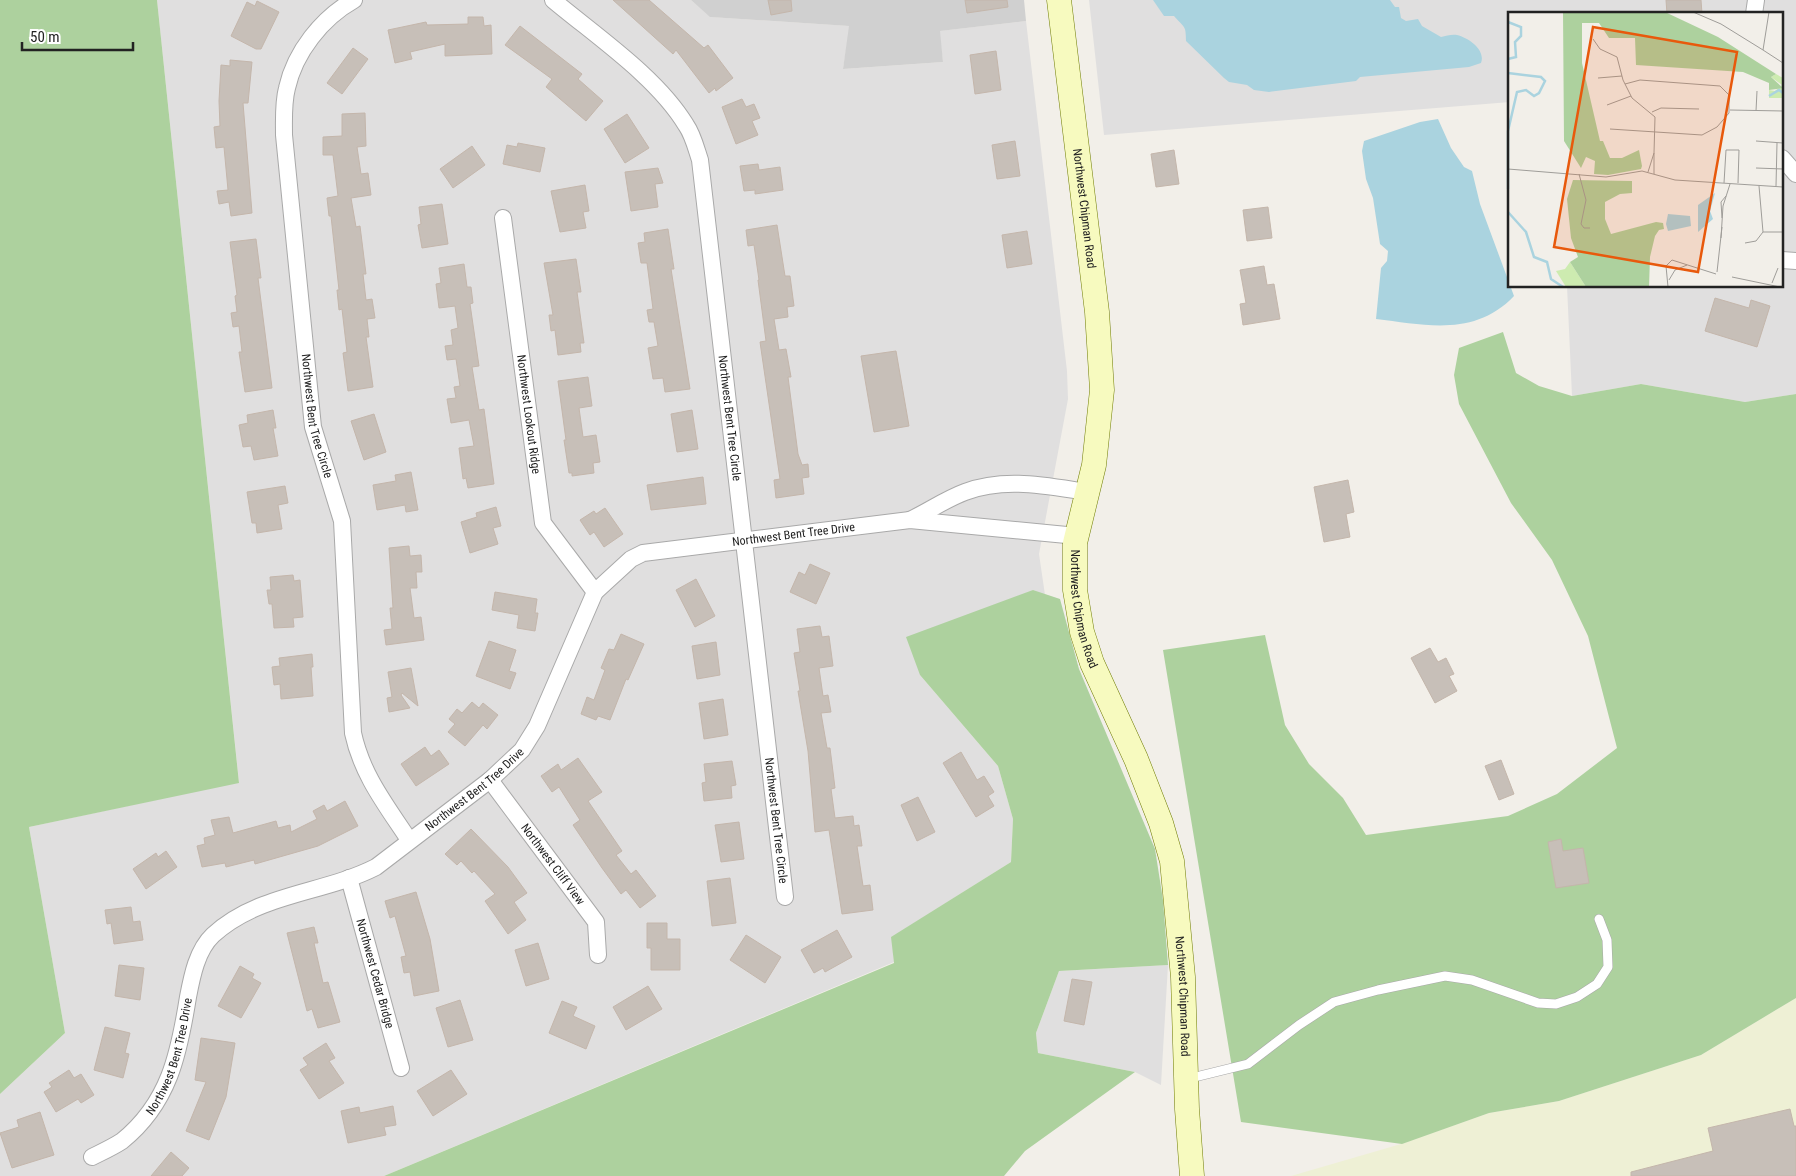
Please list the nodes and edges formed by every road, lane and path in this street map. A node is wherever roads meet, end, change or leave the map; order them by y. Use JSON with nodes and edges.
{"nodes":[{"id":1,"x":354,"y":0,"type":"edge"},
{"id":2,"x":553,"y":0,"type":"edge"},
{"id":3,"x":1059,"y":0,"type":"edge"},
{"id":4,"x":1784,"y":161,"type":"edge"},
{"id":5,"x":1796,"y":174,"type":"edge"},
{"id":6,"x":503,"y":218,"type":"dead end"},
{"id":7,"x":1087,"y":492,"type":"junction"},
{"id":8,"x":910,"y":520,"type":"junction"},
{"id":9,"x":1077,"y":536,"type":"junction"},
{"id":10,"x":744,"y":540,"type":"junction"},
{"id":11,"x":595,"y":592,"type":"junction"},
{"id":12,"x":490,"y":780,"type":"junction"},
{"id":13,"x":409,"y":840,"type":"junction"},
{"id":14,"x":349,"y":878,"type":"junction"},
{"id":15,"x":785,"y":897,"type":"dead end"},
{"id":16,"x":1599,"y":919,"type":"dead end"},
{"id":17,"x":598,"y":955,"type":"dead end"},
{"id":18,"x":401,"y":1068,"type":"dead end"},
{"id":19,"x":1187,"y":1079,"type":"junction"},
{"id":20,"x":92,"y":1157,"type":"dead end"},
{"id":21,"x":1192,"y":1176,"type":"edge"}],
"edges":[{"from":1,"to":13,"type":"street","name":"Northwest Bent Tree Circle"},
{"from":2,"to":10,"type":"street","name":"Northwest Bent Tree Circle"},
{"from":3,"to":7,"type":"main road","name":"Northwest Chipman Road"},
{"from":4,"to":5,"type":"street"},
{"from":6,"to":11,"type":"street","name":"Northwest Lookout Ridge"},
{"from":7,"to":8,"type":"street","name":"Northwest Bent Tree Drive"},
{"from":7,"to":9,"type":"main road","name":"Northwest Chipman Road"},
{"from":8,"to":9,"type":"street","name":"Northwest Bent Tree Drive"},
{"from":8,"to":10,"type":"street","name":"Northwest Bent Tree Drive"},
{"from":9,"to":19,"type":"main road","name":"Northwest Chipman Road"},
{"from":10,"to":11,"type":"street","name":"Northwest Bent Tree Drive"},
{"from":10,"to":15,"type":"street","name":"Northwest Bent Tree Circle"},
{"from":11,"to":12,"type":"street","name":"Northwest Bent Tree Drive"},
{"from":12,"to":13,"type":"street","name":"Northwest Bent Tree Drive"},
{"from":12,"to":17,"type":"street","name":"Northwest Cliff View"},
{"from":13,"to":14,"type":"street","name":"Northwest Bent Tree Drive"},
{"from":14,"to":18,"type":"street","name":"Northwest Cedar Bridge"},
{"from":14,"to":20,"type":"street","name":"Northwest Bent Tree Drive"},
{"from":16,"to":19,"type":"lane"},
{"from":19,"to":21,"type":"main road","name":"Northwest Chipman Road"}]}
